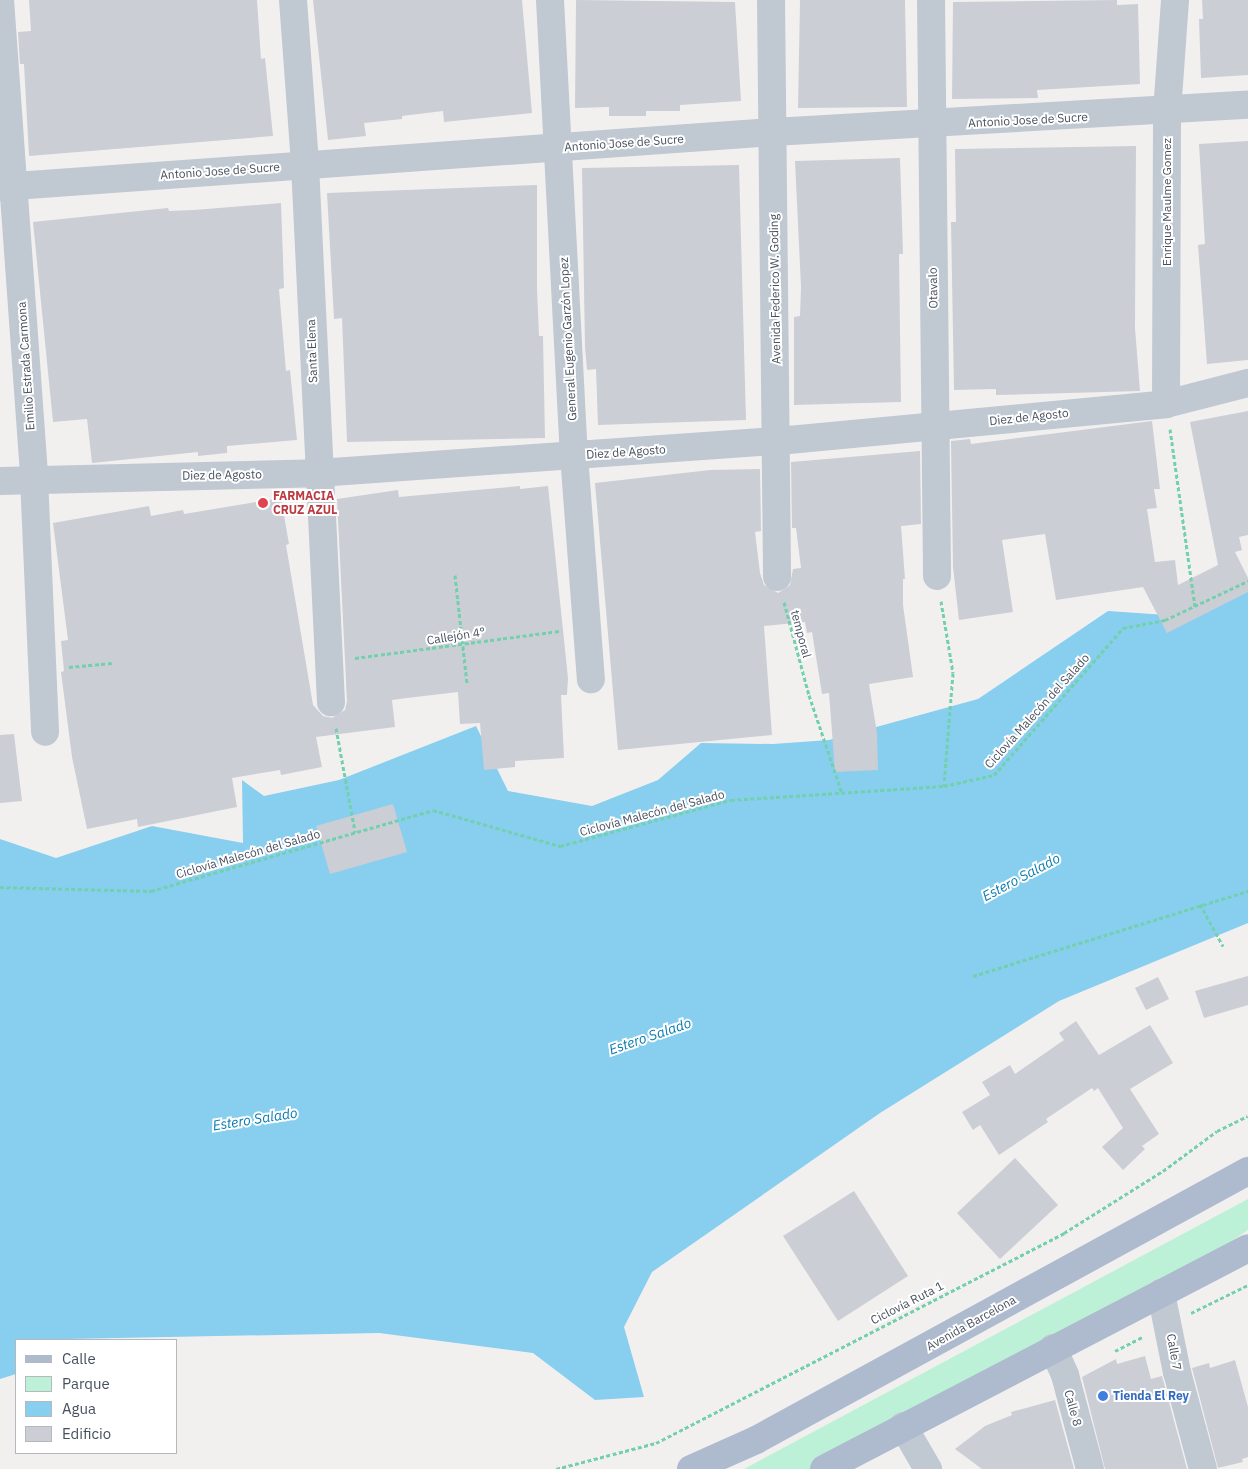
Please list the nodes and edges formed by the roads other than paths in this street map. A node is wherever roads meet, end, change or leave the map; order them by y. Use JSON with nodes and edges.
{"nodes":[{"id":1,"x":0,"y":0,"type":"edge"},
{"id":2,"x":293,"y":0,"type":"edge"},
{"id":3,"x":550,"y":0,"type":"edge"},
{"id":4,"x":771,"y":0,"type":"edge"},
{"id":5,"x":931,"y":0,"type":"edge"},
{"id":6,"x":1175,"y":0,"type":"edge"},
{"id":7,"x":1248,"y":106,"type":"edge"},
{"id":8,"x":1168,"y":112,"type":"junction"},
{"id":9,"x":930,"y":125,"type":"junction"},
{"id":10,"x":772,"y":132,"type":"junction"},
{"id":11,"x":558,"y":148,"type":"junction"},
{"id":12,"x":305,"y":165,"type":"junction"},
{"id":13,"x":7,"y":186,"type":"edge"},
{"id":14,"x":1248,"y":384,"type":"edge"},
{"id":15,"x":1166,"y":404,"type":"junction"},
{"id":16,"x":936,"y":426,"type":"junction"},
{"id":17,"x":778,"y":441,"type":"junction"},
{"id":18,"x":574,"y":455,"type":"junction"},
{"id":19,"x":318,"y":473,"type":"junction"},
{"id":20,"x":34,"y":478,"type":"junction"},
{"id":21,"x":0,"y":481,"type":"edge"},
{"id":22,"x":937,"y":576,"type":"road end"},
{"id":23,"x":777,"y":577,"type":"road end"},
{"id":24,"x":591,"y":678,"type":"dead end"},
{"id":25,"x":333,"y":715,"type":"road end"},
{"id":26,"x":46,"y":732,"type":"dead end"},
{"id":27,"x":1248,"y":1171,"type":"edge"},
{"id":28,"x":1248,"y":1248,"type":"edge"},
{"id":29,"x":1161,"y":1293,"type":"junction"},
{"id":30,"x":1053,"y":1348,"type":"junction"},
{"id":31,"x":903,"y":1426,"type":"junction"},
{"id":32,"x":691,"y":1469,"type":"edge"},
{"id":33,"x":824,"y":1469,"type":"edge"},
{"id":34,"x":928,"y":1469,"type":"edge"},
{"id":35,"x":1090,"y":1469,"type":"edge"},
{"id":36,"x":1203,"y":1469,"type":"edge"}],
"edges":[{"from":1,"to":13,"type":"street","name":"Emilio Estrada Carmona"},
{"from":2,"to":12,"type":"street","name":"Santa Elena"},
{"from":3,"to":11,"type":"street","name":"General Eugenio Garzón Lopez"},
{"from":4,"to":10,"type":"street","name":"Avenida Federico W. Goding"},
{"from":5,"to":9,"type":"street","name":"Otavalo"},
{"from":6,"to":8,"type":"street","name":"Enrique Maulme Gomez"},
{"from":7,"to":8,"type":"street","name":"Antonio Jose de Sucre"},
{"from":8,"to":9,"type":"street","name":"Antonio Jose de Sucre"},
{"from":8,"to":15,"type":"street","name":"Enrique Maulme Gomez"},
{"from":9,"to":10,"type":"street","name":"Antonio Jose de Sucre"},
{"from":9,"to":16,"type":"street","name":"Otavalo"},
{"from":10,"to":11,"type":"street","name":"Antonio Jose de Sucre"},
{"from":10,"to":17,"type":"street","name":"Avenida Federico W. Goding"},
{"from":11,"to":12,"type":"street","name":"Antonio Jose de Sucre"},
{"from":11,"to":18,"type":"street","name":"General Eugenio Garzón Lopez"},
{"from":12,"to":13,"type":"street","name":"Antonio Jose de Sucre"},
{"from":12,"to":19,"type":"street","name":"Santa Elena"},
{"from":13,"to":20,"type":"street","name":"Emilio Estrada Carmona"},
{"from":14,"to":15,"type":"street","name":"Diez de Agosto"},
{"from":15,"to":16,"type":"street","name":"Diez de Agosto"},
{"from":16,"to":17,"type":"street","name":"Diez de Agosto"},
{"from":16,"to":22,"type":"street","name":"Otavalo"},
{"from":17,"to":18,"type":"street","name":"Diez de Agosto"},
{"from":17,"to":23,"type":"street","name":"Avenida Federico W. Goding"},
{"from":18,"to":19,"type":"street","name":"Diez de Agosto"},
{"from":18,"to":24,"type":"street","name":"General Eugenio Garzón Lopez"},
{"from":19,"to":20,"type":"street","name":"Diez de Agosto"},
{"from":19,"to":25,"type":"street","name":"Santa Elena"},
{"from":20,"to":21,"type":"street","name":"Diez de Agosto"},
{"from":20,"to":26,"type":"street","name":"Emilio Estrada Carmona"},
{"from":27,"to":32,"type":"main road","name":"Avenida Barcelona"},
{"from":28,"to":29,"type":"main road"},
{"from":29,"to":30,"type":"main road"},
{"from":29,"to":36,"type":"street","name":"Calle 7"},
{"from":30,"to":31,"type":"main road"},
{"from":30,"to":35,"type":"street","name":"Calle 8"},
{"from":31,"to":33,"type":"main road"},
{"from":31,"to":34,"type":"street"}]}
